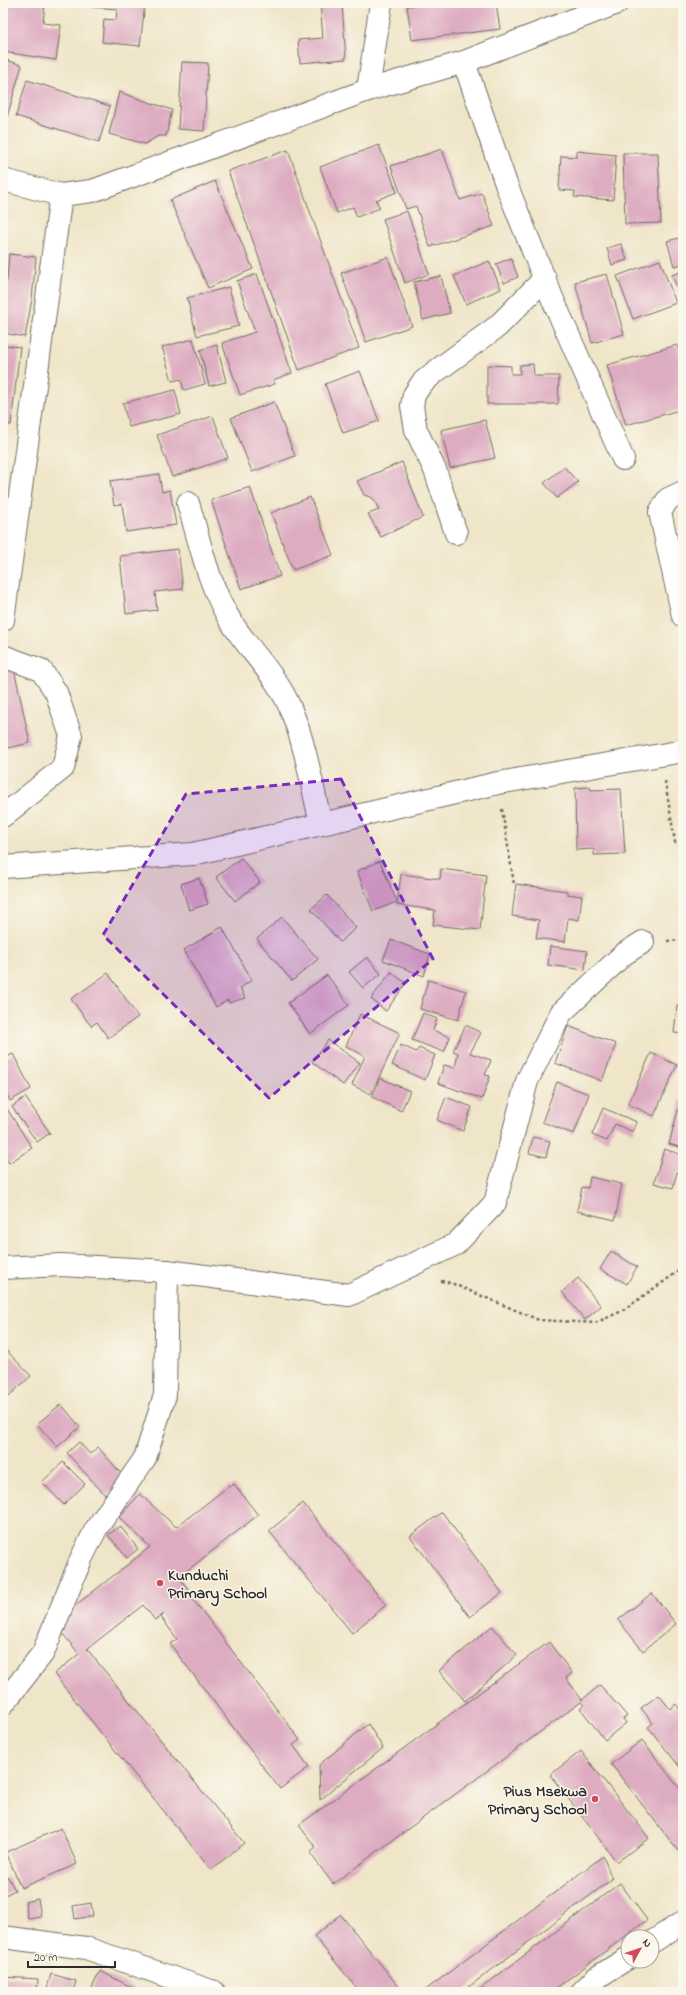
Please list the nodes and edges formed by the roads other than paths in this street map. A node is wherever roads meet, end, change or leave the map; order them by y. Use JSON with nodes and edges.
{"nodes":[{"id":1,"x":381,"y":3,"type":"edge"},
{"id":2,"x":618,"y":3,"type":"edge"},
{"id":3,"x":464,"y":62,"type":"junction"},
{"id":4,"x":368,"y":90,"type":"junction"},
{"id":5,"x":3,"y":180,"type":"edge"},
{"id":6,"x":61,"y":194,"type":"junction"},
{"id":7,"x":545,"y":278,"type":"junction"},
{"id":8,"x":623,"y":458,"type":"dead end"},
{"id":9,"x":683,"y":492,"type":"edge"},
{"id":10,"x":188,"y":503,"type":"dead end"},
{"id":11,"x":456,"y":533,"type":"dead end"},
{"id":12,"x":683,"y":616,"type":"edge"},
{"id":13,"x":3,"y":620,"type":"edge"},
{"id":14,"x":3,"y":656,"type":"edge"},
{"id":15,"x":683,"y":749,"type":"edge"},
{"id":16,"x":3,"y":816,"type":"edge"},
{"id":17,"x":321,"y":824,"type":"junction"},
{"id":18,"x":3,"y":867,"type":"edge"},
{"id":19,"x":643,"y":942,"type":"dead end"},
{"id":20,"x":3,"y":1268,"type":"edge"},
{"id":21,"x":167,"y":1271,"type":"junction"},
{"id":22,"x":3,"y":1704,"type":"edge"},
{"id":23,"x":683,"y":1922,"type":"edge"},
{"id":24,"x":3,"y":1937,"type":"edge"},
{"id":25,"x":660,"y":1937,"type":"edge"},
{"id":26,"x":620,"y":1963,"type":"edge"},
{"id":27,"x":211,"y":1991,"type":"edge"},
{"id":28,"x":582,"y":1992,"type":"edge"}],
"edges":[{"from":1,"to":4,"type":"street"},
{"from":2,"to":3,"type":"street"},
{"from":3,"to":4,"type":"street"},
{"from":3,"to":7,"type":"street"},
{"from":4,"to":6,"type":"street"},
{"from":5,"to":6,"type":"street"},
{"from":6,"to":13,"type":"street"},
{"from":7,"to":8,"type":"street"},
{"from":7,"to":11,"type":"street"},
{"from":9,"to":12,"type":"street"},
{"from":10,"to":17,"type":"street"},
{"from":14,"to":16,"type":"street"},
{"from":15,"to":17,"type":"street"},
{"from":17,"to":18,"type":"street"},
{"from":19,"to":21,"type":"street"},
{"from":20,"to":21,"type":"street"},
{"from":21,"to":22,"type":"street"},
{"from":23,"to":25,"type":"street"},
{"from":24,"to":27,"type":"street"},
{"from":26,"to":28,"type":"street"}]}
